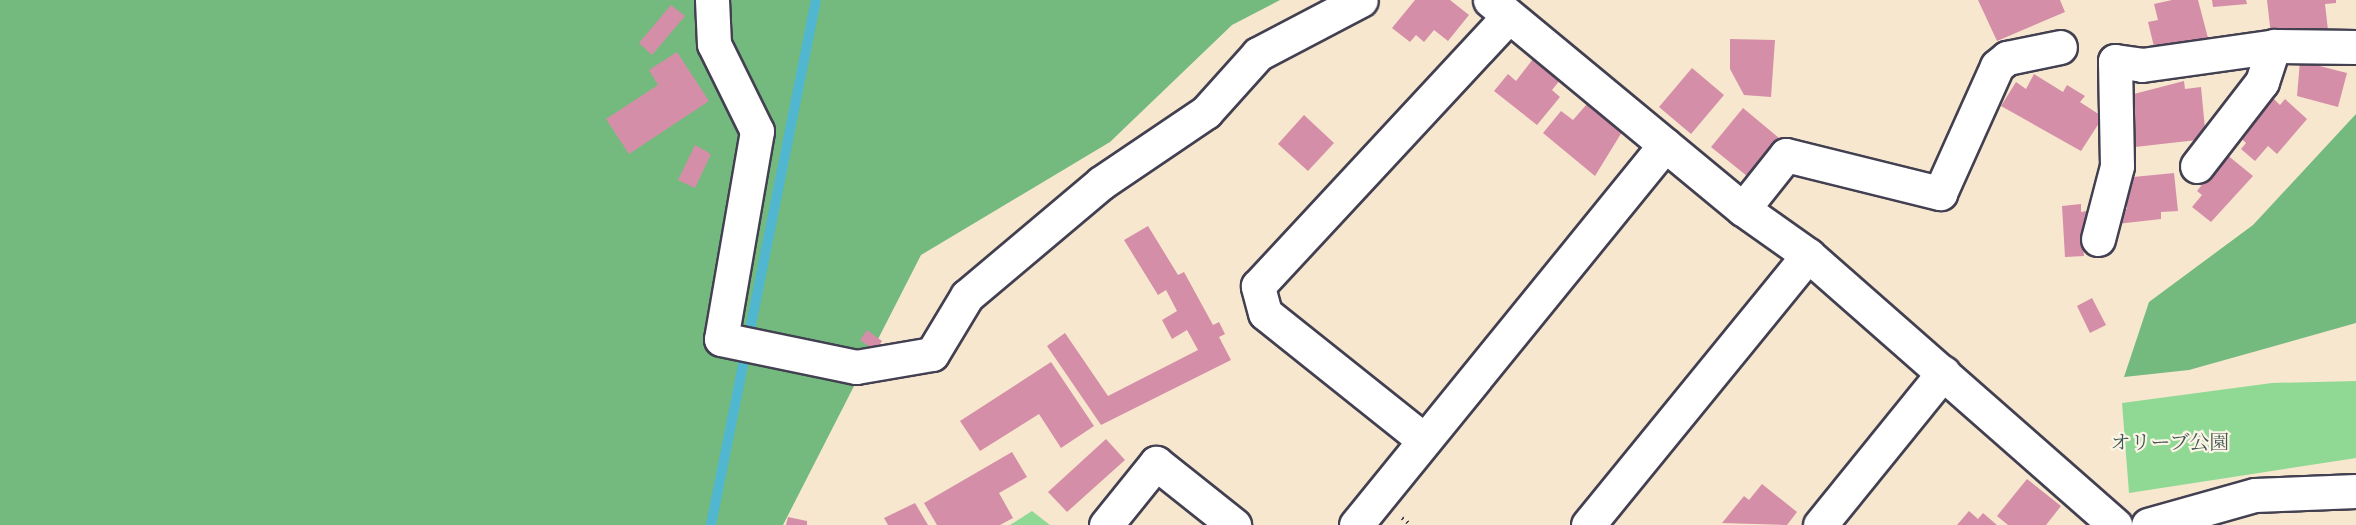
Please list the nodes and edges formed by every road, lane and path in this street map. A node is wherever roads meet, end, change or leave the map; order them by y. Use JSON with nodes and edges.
{"nodes":[{"id":1,"x":712,"y":0,"type":"edge"},
{"id":2,"x":1361,"y":0,"type":"edge"},
{"id":3,"x":1499,"y":8,"type":"edge"},
{"id":4,"x":2060,"y":46,"type":"dead end"},
{"id":5,"x":2274,"y":46,"type":"junction"},
{"id":6,"x":2356,"y":46,"type":"edge"},
{"id":7,"x":1665,"y":145,"type":"junction"},
{"id":8,"x":2197,"y":166,"type":"dead end"},
{"id":9,"x":1743,"y":209,"type":"junction"},
{"id":10,"x":2097,"y":239,"type":"dead end"},
{"id":11,"x":1808,"y":255,"type":"junction"},
{"id":12,"x":1943,"y":373,"type":"junction"},
{"id":13,"x":1425,"y":440,"type":"junction"},
{"id":14,"x":2356,"y":491,"type":"edge"},
{"id":15,"x":1106,"y":525,"type":"edge"},
{"id":16,"x":1233,"y":525,"type":"edge"},
{"id":17,"x":1356,"y":525,"type":"edge"},
{"id":18,"x":1588,"y":525,"type":"edge"},
{"id":19,"x":1820,"y":525,"type":"edge"},
{"id":20,"x":2115,"y":525,"type":"edge"},
{"id":21,"x":2148,"y":525,"type":"edge"}],
"edges":[{"from":1,"to":2,"type":"street"},
{"from":3,"to":7,"type":"street"},
{"from":3,"to":13,"type":"street"},
{"from":4,"to":9,"type":"street"},
{"from":5,"to":6,"type":"street"},
{"from":5,"to":8,"type":"street"},
{"from":5,"to":10,"type":"street"},
{"from":7,"to":9,"type":"street"},
{"from":7,"to":13,"type":"street"},
{"from":9,"to":11,"type":"street"},
{"from":11,"to":12,"type":"street"},
{"from":11,"to":18,"type":"street"},
{"from":12,"to":19,"type":"street"},
{"from":12,"to":20,"type":"street"},
{"from":13,"to":17,"type":"street"},
{"from":14,"to":21,"type":"street"},
{"from":15,"to":16,"type":"street"}]}
